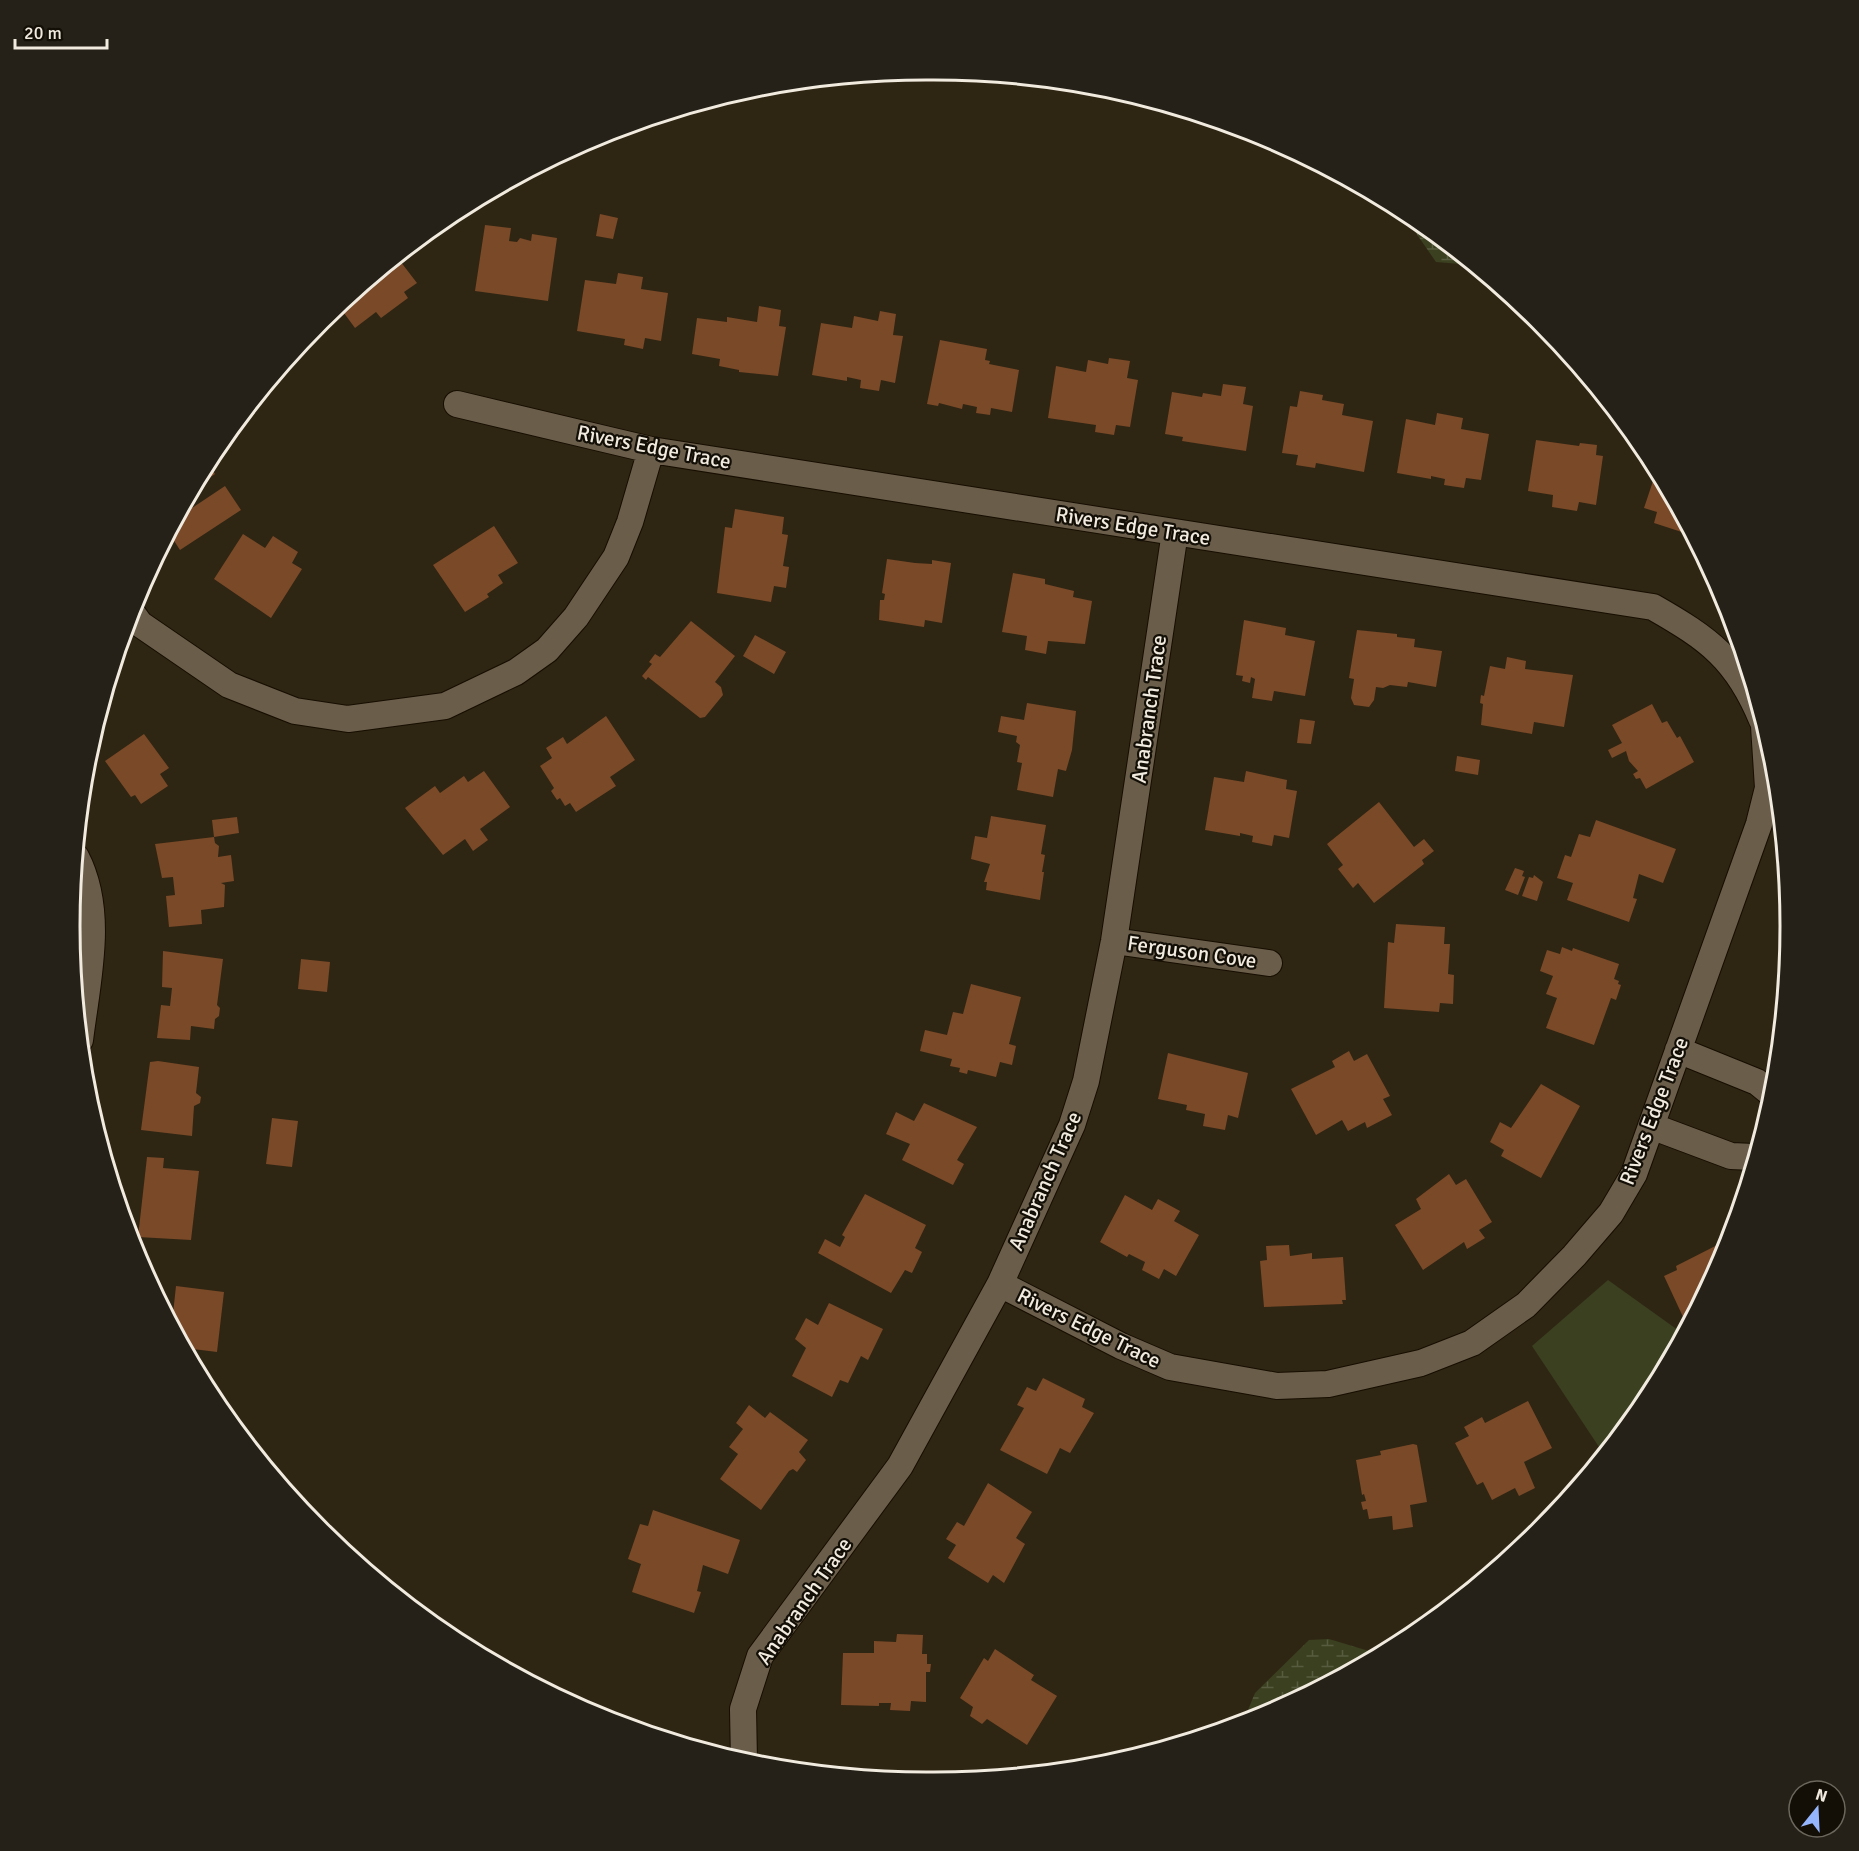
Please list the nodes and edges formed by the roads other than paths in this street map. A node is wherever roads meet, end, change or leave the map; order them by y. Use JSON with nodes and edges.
{"nodes":[{"id":1,"x":457,"y":404,"type":"dead end"},
{"id":2,"x":651,"y":450,"type":"junction"},
{"id":3,"x":1174,"y":532,"type":"junction"},
{"id":4,"x":137,"y":620,"type":"edge"},
{"id":5,"x":1743,"y":681,"type":"edge"},
{"id":6,"x":1768,"y":789,"type":"edge"},
{"id":7,"x":81,"y":871,"type":"edge"},
{"id":8,"x":1114,"y":941,"type":"junction"},
{"id":9,"x":1269,"y":963,"type":"dead end"},
{"id":10,"x":84,"y":1005,"type":"edge"},
{"id":11,"x":1678,"y":1050,"type":"junction"},
{"id":12,"x":1764,"y":1087,"type":"edge"},
{"id":13,"x":1651,"y":1126,"type":"junction"},
{"id":14,"x":1747,"y":1157,"type":"edge"},
{"id":15,"x":1000,"y":1284,"type":"junction"},
{"id":16,"x":744,"y":1751,"type":"edge"}],
"edges":[{"from":1,"to":2,"type":"street","name":"Rivers Edge Trace"},
{"from":2,"to":3,"type":"street","name":"Rivers Edge Trace"},
{"from":2,"to":4,"type":"street"},
{"from":3,"to":5,"type":"street","name":"Rivers Edge Trace"},
{"from":3,"to":8,"type":"street","name":"Anabranch Trace"},
{"from":6,"to":11,"type":"street","name":"Rivers Edge Trace"},
{"from":7,"to":10,"type":"street"},
{"from":8,"to":9,"type":"street","name":"Ferguson Cove"},
{"from":8,"to":15,"type":"street","name":"Anabranch Trace"},
{"from":11,"to":12,"type":"street"},
{"from":11,"to":13,"type":"street","name":"Rivers Edge Trace"},
{"from":13,"to":14,"type":"street"},
{"from":13,"to":15,"type":"street","name":"Rivers Edge Trace"},
{"from":15,"to":16,"type":"street","name":"Anabranch Trace"}]}
